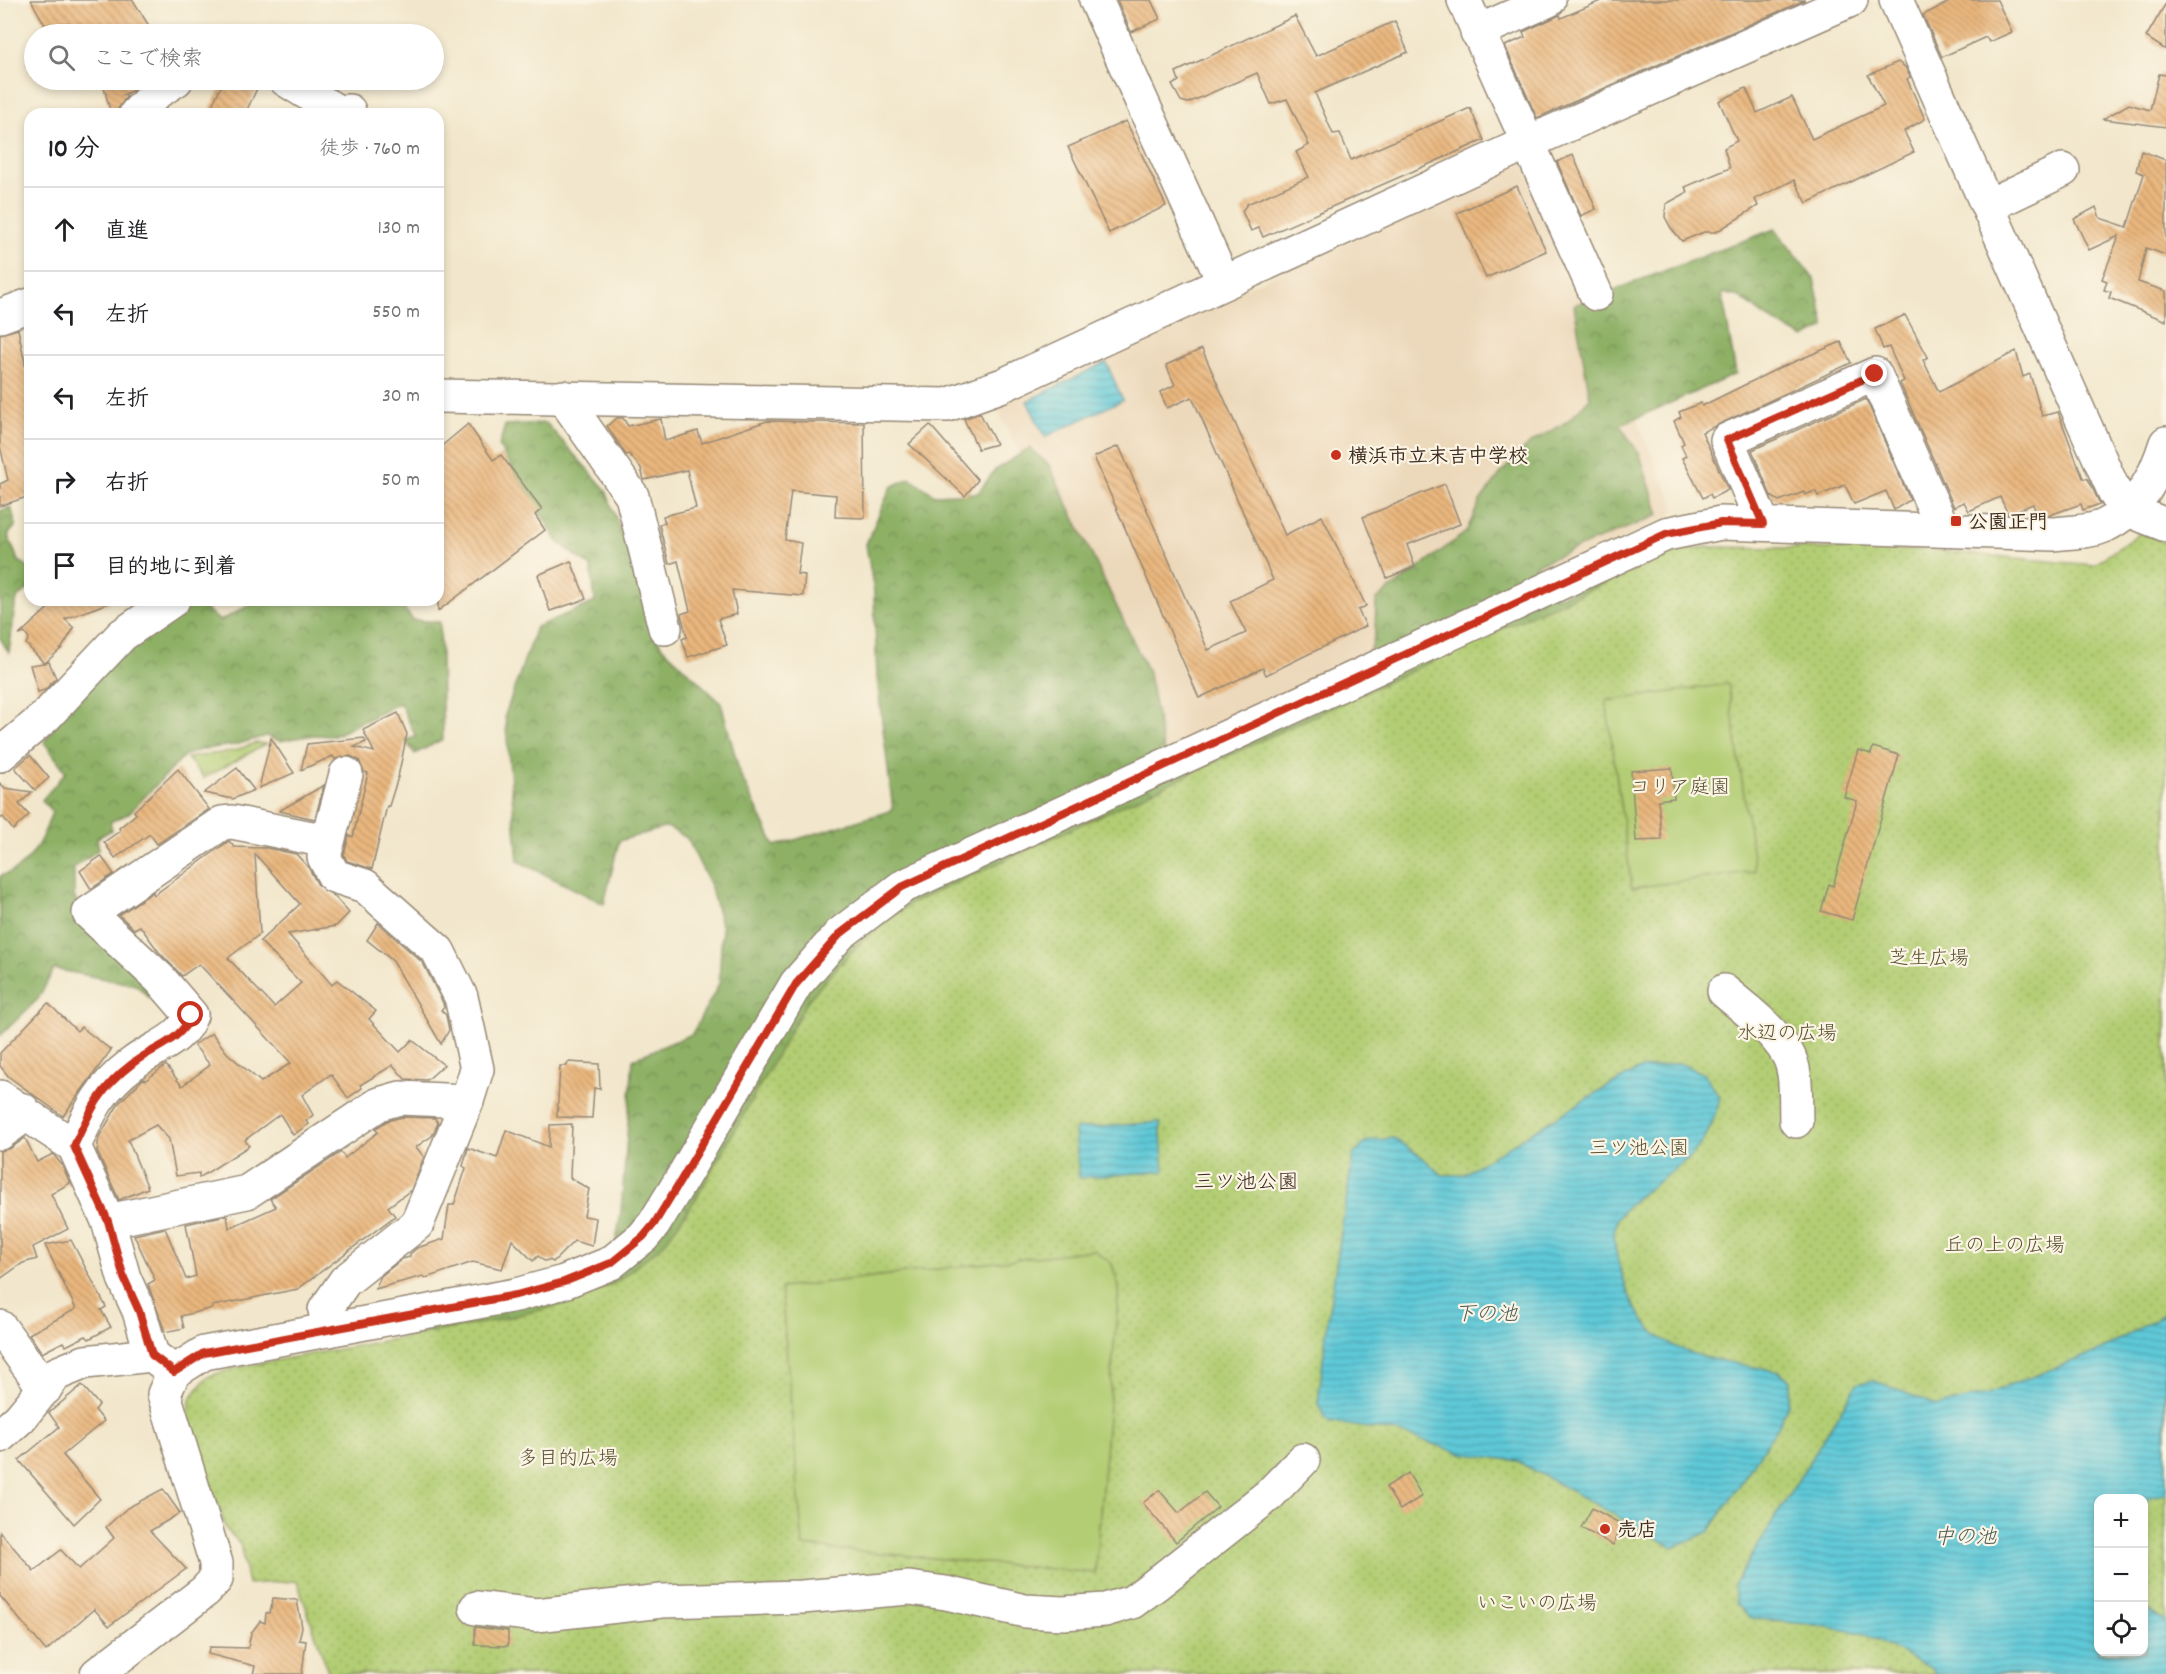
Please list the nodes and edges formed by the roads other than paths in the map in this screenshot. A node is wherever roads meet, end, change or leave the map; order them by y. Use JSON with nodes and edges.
{"nodes":[{"id":1,"x":1096,"y":0,"type":"edge"},
{"id":2,"x":1464,"y":0,"type":"edge"},
{"id":3,"x":1549,"y":0,"type":"edge"},
{"id":4,"x":1851,"y":0,"type":"edge"},
{"id":5,"x":1896,"y":0,"type":"edge"},
{"id":6,"x":1477,"y":32,"type":"junction"},
{"id":7,"x":160,"y":90,"type":"edge"},
{"id":8,"x":302,"y":90,"type":"edge"},
{"id":9,"x":142,"y":108,"type":"edge"},
{"id":10,"x":332,"y":108,"type":"edge"},
{"id":11,"x":1527,"y":143,"type":"junction"},
{"id":12,"x":2064,"y":170,"type":"dead end"},
{"id":13,"x":1988,"y":206,"type":"junction"},
{"id":14,"x":1222,"y":281,"type":"junction"},
{"id":15,"x":1596,"y":294,"type":"dead end"},
{"id":16,"x":24,"y":307,"type":"edge"},
{"id":17,"x":0,"y":316,"type":"edge"},
{"id":18,"x":444,"y":396,"type":"edge"},
{"id":19,"x":563,"y":397,"type":"junction"},
{"id":20,"x":2166,"y":443,"type":"edge"},
{"id":21,"x":2128,"y":510,"type":"junction"},
{"id":22,"x":1763,"y":524,"type":"junction"},
{"id":23,"x":2166,"y":525,"type":"edge"},
{"id":24,"x":1943,"y":530,"type":"junction"},
{"id":25,"x":164,"y":606,"type":"edge"},
{"id":26,"x":665,"y":628,"type":"dead end"},
{"id":27,"x":0,"y":755,"type":"edge"},
{"id":28,"x":346,"y":774,"type":"dead end"},
{"id":29,"x":327,"y":841,"type":"junction"},
{"id":30,"x":1724,"y":991,"type":"dead end"},
{"id":31,"x":467,"y":1101,"type":"junction"},
{"id":32,"x":8,"y":1113,"type":"edge"},
{"id":33,"x":1796,"y":1121,"type":"dead end"},
{"id":34,"x":74,"y":1146,"type":"junction"},
{"id":35,"x":108,"y":1221,"type":"junction"},
{"id":36,"x":0,"y":1327,"type":"edge"},
{"id":37,"x":329,"y":1330,"type":"junction"},
{"id":38,"x":163,"y":1364,"type":"junction"},
{"id":39,"x":45,"y":1389,"type":"junction"},
{"id":40,"x":0,"y":1436,"type":"edge"},
{"id":41,"x":1303,"y":1460,"type":"dead end"},
{"id":42,"x":476,"y":1608,"type":"dead end"},
{"id":43,"x":97,"y":1674,"type":"edge"}],
"edges":[{"from":1,"to":14,"type":"street"},
{"from":2,"to":6,"type":"street"},
{"from":3,"to":6,"type":"street"},
{"from":4,"to":11,"type":"street"},
{"from":5,"to":13,"type":"street"},
{"from":6,"to":11,"type":"street"},
{"from":7,"to":9,"type":"street"},
{"from":8,"to":10,"type":"street"},
{"from":11,"to":14,"type":"street"},
{"from":11,"to":15,"type":"street"},
{"from":12,"to":13,"type":"street"},
{"from":13,"to":21,"type":"street"},
{"from":14,"to":19,"type":"street"},
{"from":16,"to":17,"type":"street"},
{"from":18,"to":19,"type":"street"},
{"from":19,"to":26,"type":"street"},
{"from":20,"to":21,"type":"street"},
{"from":21,"to":23,"type":"street"},
{"from":21,"to":24,"type":"street"},
{"from":22,"to":24,"type":"street"},
{"from":22,"to":24,"type":"street"},
{"from":22,"to":37,"type":"street"},
{"from":25,"to":27,"type":"street"},
{"from":28,"to":29,"type":"street"},
{"from":29,"to":31,"type":"street"},
{"from":29,"to":34,"type":"street"},
{"from":30,"to":33,"type":"street"},
{"from":31,"to":35,"type":"street"},
{"from":31,"to":37,"type":"street"},
{"from":32,"to":34,"type":"street"},
{"from":34,"to":35,"type":"street"},
{"from":35,"to":38,"type":"street"},
{"from":36,"to":39,"type":"street"},
{"from":37,"to":38,"type":"street"},
{"from":38,"to":39,"type":"street"},
{"from":38,"to":43,"type":"street"},
{"from":39,"to":40,"type":"street"},
{"from":41,"to":42,"type":"street"}]}
